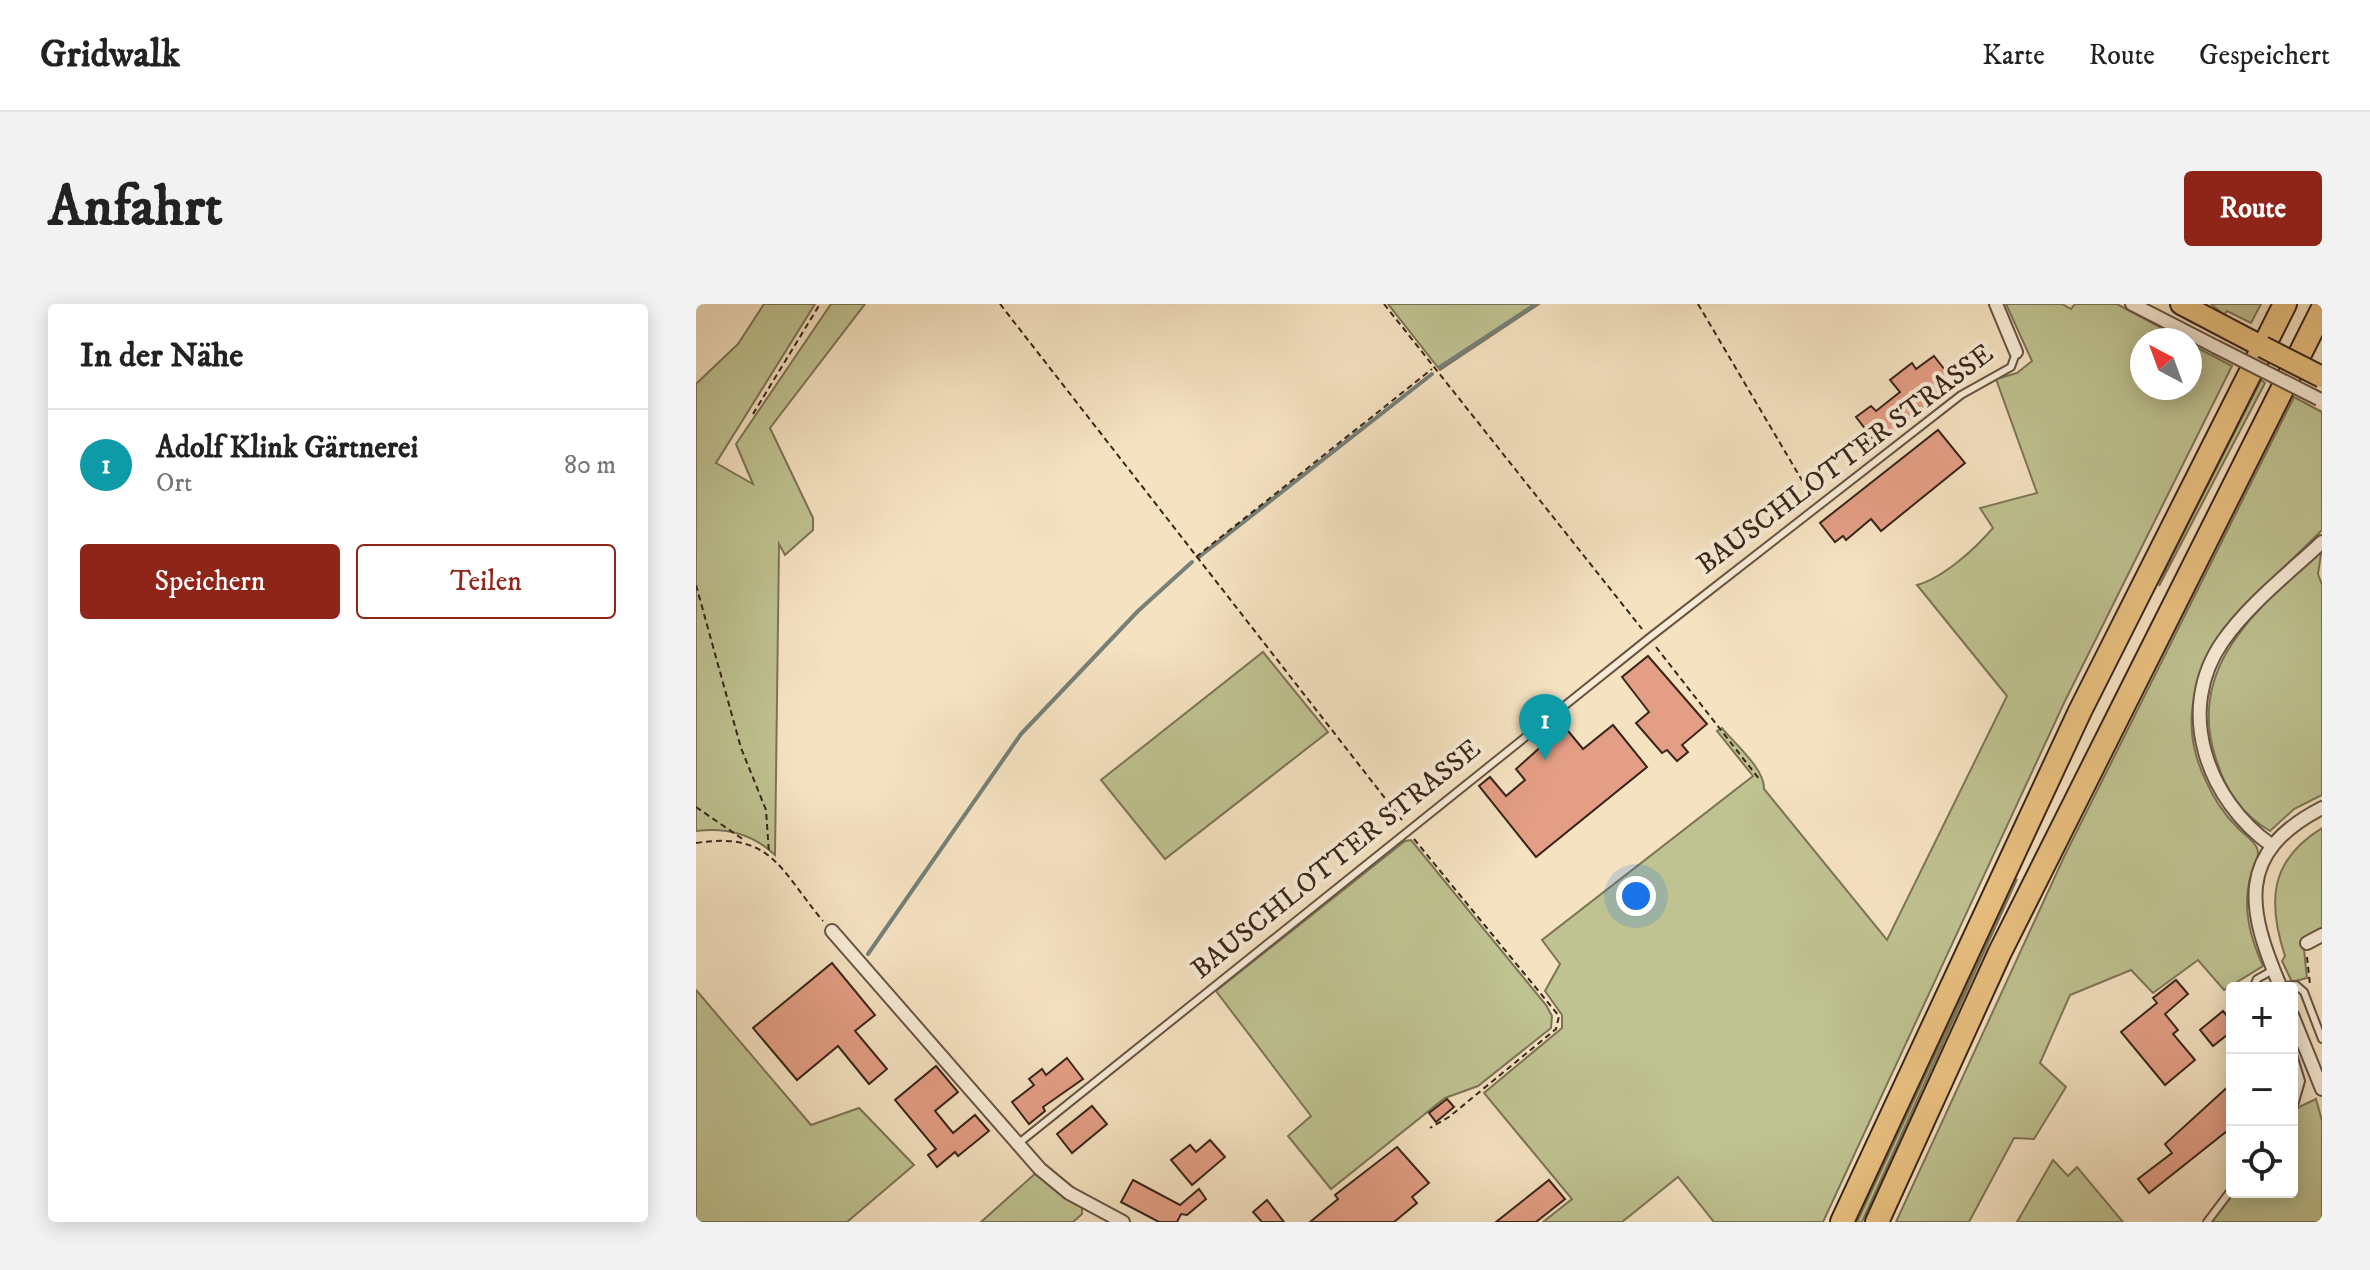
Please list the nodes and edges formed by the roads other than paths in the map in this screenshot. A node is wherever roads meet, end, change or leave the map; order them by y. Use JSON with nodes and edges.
{"nodes":[{"id":1,"x":1996,"y":304,"type":"edge"},
{"id":2,"x":2132,"y":304,"type":"edge"},
{"id":3,"x":2181,"y":304,"type":"edge"},
{"id":4,"x":2285,"y":304,"type":"edge"},
{"id":5,"x":2322,"y":310,"type":"edge"},
{"id":6,"x":2016,"y":352,"type":"joint"},
{"id":7,"x":2322,"y":377,"type":"edge"},
{"id":8,"x":2320,"y":400,"type":"edge"},
{"id":9,"x":2322,"y":542,"type":"edge"},
{"id":10,"x":2322,"y":808,"type":"edge"},
{"id":11,"x":2271,"y":845,"type":"junction"},
{"id":12,"x":832,"y":931,"type":"road end"},
{"id":13,"x":2322,"y":935,"type":"edge"},
{"id":14,"x":2307,"y":943,"type":"road end"},
{"id":15,"x":2273,"y":970,"type":"junction"},
{"id":16,"x":2256,"y":982,"type":"edge"},
{"id":17,"x":2278,"y":982,"type":"edge"},
{"id":18,"x":2298,"y":987,"type":"edge"},
{"id":19,"x":2298,"y":1030,"type":"edge"},
{"id":20,"x":2322,"y":1039,"type":"edge"},
{"id":21,"x":2298,"y":1071,"type":"edge"},
{"id":22,"x":2322,"y":1089,"type":"edge"},
{"id":23,"x":2298,"y":1091,"type":"edge"},
{"id":24,"x":1019,"y":1143,"type":"junction"},
{"id":25,"x":2226,"y":1197,"type":"edge"},
{"id":26,"x":1123,"y":1222,"type":"edge"},
{"id":27,"x":1842,"y":1222,"type":"edge"},
{"id":28,"x":1877,"y":1222,"type":"edge"},
{"id":29,"x":2207,"y":1222,"type":"edge"}],
"edges":[{"from":1,"to":6,"type":"street","name":"BAUSCHLOTTER STRASSE"},
{"from":2,"to":8,"type":"street","bridge":true},
{"from":3,"to":7,"type":"main road","bridge":true},
{"from":4,"to":27,"type":"highway"},
{"from":5,"to":28,"type":"highway"},
{"from":6,"to":24,"type":"lane","name":"BAUSCHLOTTER STRASSE"},
{"from":9,"to":11,"type":"street"},
{"from":10,"to":11,"type":"street"},
{"from":11,"to":15,"type":"street"},
{"from":12,"to":24,"type":"street"},
{"from":13,"to":14,"type":"street"},
{"from":15,"to":16,"type":"lane"},
{"from":15,"to":17,"type":"street"},
{"from":18,"to":20,"type":"lane"},
{"from":19,"to":22,"type":"street"},
{"from":21,"to":23,"type":"lane"},
{"from":24,"to":26,"type":"street"},
{"from":25,"to":29,"type":"lane"}]}
